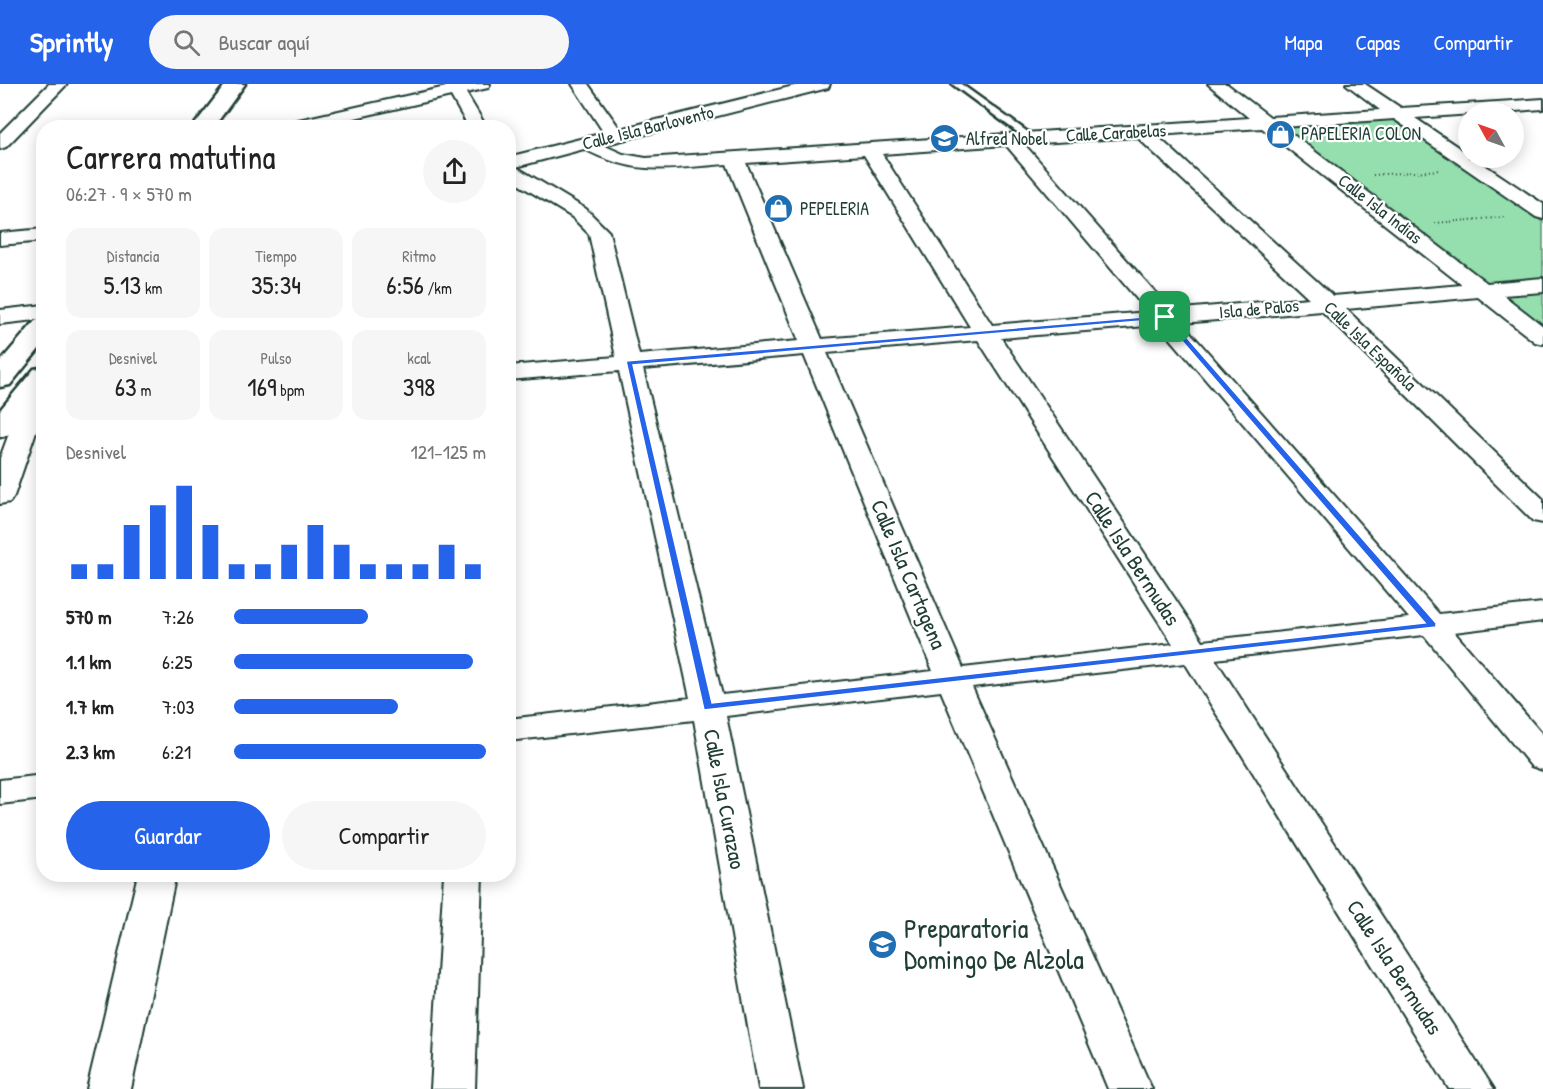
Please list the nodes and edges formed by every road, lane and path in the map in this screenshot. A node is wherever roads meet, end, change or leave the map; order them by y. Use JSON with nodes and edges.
{"nodes":[{"id":1,"x":59,"y":84,"type":"edge"},
{"id":2,"x":236,"y":84,"type":"edge"},
{"id":3,"x":482,"y":84,"type":"edge"},
{"id":4,"x":580,"y":84,"type":"edge"},
{"id":5,"x":741,"y":84,"type":"edge"},
{"id":6,"x":822,"y":84,"type":"edge"},
{"id":7,"x":956,"y":84,"type":"edge"},
{"id":8,"x":1216,"y":84,"type":"edge"},
{"id":9,"x":1353,"y":84,"type":"edge"},
{"id":10,"x":454,"y":87,"type":"edge"},
{"id":11,"x":1493,"y":89,"type":"dead end"},
{"id":12,"x":758,"y":100,"type":"junction"},
{"id":13,"x":1515,"y":102,"type":"edge"},
{"id":14,"x":1543,"y":104,"type":"edge"},
{"id":15,"x":1524,"y":105,"type":"edge"},
{"id":16,"x":1524,"y":107,"type":"edge"},
{"id":17,"x":1458,"y":109,"type":"edge"},
{"id":18,"x":1396,"y":113,"type":"junction"},
{"id":19,"x":1543,"y":119,"type":"edge"},
{"id":20,"x":208,"y":120,"type":"edge"},
{"id":21,"x":318,"y":120,"type":"edge"},
{"id":22,"x":473,"y":120,"type":"edge"},
{"id":23,"x":1267,"y":123,"type":"junction"},
{"id":24,"x":1141,"y":131,"type":"junction"},
{"id":25,"x":615,"y":136,"type":"junction"},
{"id":26,"x":1021,"y":138,"type":"junction"},
{"id":27,"x":0,"y":143,"type":"edge"},
{"id":28,"x":586,"y":143,"type":"junction"},
{"id":29,"x":870,"y":148,"type":"junction"},
{"id":30,"x":1458,"y":156,"type":"edge"},
{"id":31,"x":734,"y":158,"type":"junction"},
{"id":32,"x":516,"y":161,"type":"edge"},
{"id":33,"x":1476,"y":168,"type":"joint"},
{"id":34,"x":516,"y":175,"type":"edge"},
{"id":35,"x":1339,"y":178,"type":"junction"},
{"id":36,"x":1543,"y":213,"type":"edge"},
{"id":37,"x":1508,"y":217,"type":"dead end"},
{"id":38,"x":1401,"y":226,"type":"junction"},
{"id":39,"x":36,"y":236,"type":"edge"},
{"id":40,"x":0,"y":239,"type":"edge"},
{"id":41,"x":1543,"y":285,"type":"edge"},
{"id":42,"x":1485,"y":290,"type":"junction"},
{"id":43,"x":1327,"y":303,"type":"junction"},
{"id":44,"x":36,"y":313,"type":"edge"},
{"id":45,"x":0,"y":317,"type":"edge"},
{"id":46,"x":1165,"y":317,"type":"junction"},
{"id":47,"x":985,"y":332,"type":"junction"},
{"id":48,"x":36,"y":336,"type":"edge"},
{"id":49,"x":1543,"y":336,"type":"edge"},
{"id":50,"x":814,"y":346,"type":"junction"},
{"id":51,"x":628,"y":363,"type":"junction"},
{"id":52,"x":516,"y":372,"type":"edge"},
{"id":53,"x":0,"y":379,"type":"edge"},
{"id":54,"x":36,"y":384,"type":"edge"},
{"id":55,"x":36,"y":394,"type":"edge"},
{"id":56,"x":0,"y":428,"type":"edge"},
{"id":57,"x":0,"y":496,"type":"edge"},
{"id":58,"x":1543,"y":515,"type":"edge"},
{"id":59,"x":1543,"y":612,"type":"edge"},
{"id":60,"x":1432,"y":625,"type":"junction"},
{"id":61,"x":1194,"y":652,"type":"junction"},
{"id":62,"x":952,"y":679,"type":"junction"},
{"id":63,"x":708,"y":707,"type":"junction"},
{"id":64,"x":516,"y":729,"type":"edge"},
{"id":65,"x":1543,"y":758,"type":"edge"},
{"id":66,"x":36,"y":788,"type":"edge"},
{"id":67,"x":0,"y":792,"type":"edge"},
{"id":68,"x":155,"y":882,"type":"edge"},
{"id":69,"x":463,"y":882,"type":"edge"},
{"id":70,"x":109,"y":1089,"type":"edge"},
{"id":71,"x":453,"y":1089,"type":"edge"},
{"id":72,"x":781,"y":1089,"type":"edge"},
{"id":73,"x":1130,"y":1089,"type":"edge"},
{"id":74,"x":1472,"y":1089,"type":"edge"}],
"edges":[{"from":1,"to":27,"type":"street"},
{"from":2,"to":20,"type":"main road"},
{"from":3,"to":10,"type":"street"},
{"from":4,"to":25,"type":"street"},
{"from":5,"to":12,"type":"street"},
{"from":6,"to":12,"type":"street","name":"Calle Isla Barlovento"},
{"from":7,"to":26,"type":"lane"},
{"from":8,"to":23,"type":"street","name":"Calle Isla Indias"},
{"from":9,"to":18,"type":"street"},
{"from":10,"to":21,"type":"street"},
{"from":10,"to":22,"type":"street"},
{"from":11,"to":13,"type":"street"},
{"from":12,"to":25,"type":"street","name":"Calle Isla Barlovento"},
{"from":14,"to":15,"type":"street","name":"Calle Carabelas"},
{"from":16,"to":19,"type":"street"},
{"from":17,"to":18,"type":"street","name":"Calle Carabelas"},
{"from":18,"to":23,"type":"street","name":"Calle Carabelas"},
{"from":18,"to":30,"type":"street"},
{"from":23,"to":24,"type":"street","name":"Calle Carabelas"},
{"from":23,"to":35,"type":"street","name":"Calle Isla Indias"},
{"from":24,"to":26,"type":"street","name":"Calle Carabelas"},
{"from":24,"to":43,"type":"street","name":"Calle Isla Española"},
{"from":25,"to":28,"type":"street","name":"Calle Isla Barlovento"},
{"from":26,"to":29,"type":"street","name":"Calle Carabelas"},
{"from":26,"to":46,"type":"street"},
{"from":28,"to":31,"type":"street","name":"Calle Carabelas"},
{"from":28,"to":32,"type":"street","name":"Calle Isla Barlovento"},
{"from":29,"to":31,"type":"street","name":"Calle Carabelas"},
{"from":29,"to":47,"type":"street","name":"Calle Isla Bermudas"},
{"from":31,"to":50,"type":"street","name":"Calle Isla Cartagena"},
{"from":33,"to":35,"type":"path"},
{"from":33,"to":36,"type":"street"},
{"from":34,"to":51,"type":"street","name":"Calle Isla Curazao"},
{"from":35,"to":38,"type":"street","name":"Calle Isla Indias"},
{"from":37,"to":38,"type":"path"},
{"from":38,"to":42,"type":"street","name":"Calle Isla Indias"},
{"from":39,"to":40,"type":"street"},
{"from":41,"to":42,"type":"street","name":"Isla de Palos"},
{"from":42,"to":43,"type":"street","name":"Isla de Palos"},
{"from":42,"to":49,"type":"street","name":"Calle Isla Indias"},
{"from":43,"to":46,"type":"street","name":"Isla de Palos"},
{"from":43,"to":58,"type":"street","name":"Calle Isla Española"},
{"from":44,"to":45,"type":"street"},
{"from":46,"to":47,"type":"street","name":"Isla de Palos"},
{"from":46,"to":60,"type":"street"},
{"from":47,"to":50,"type":"street","name":"Isla de Palos"},
{"from":47,"to":61,"type":"street","name":"Calle Isla Bermudas"},
{"from":48,"to":53,"type":"main road"},
{"from":50,"to":51,"type":"street","name":"Isla de Palos"},
{"from":50,"to":62,"type":"street","name":"Calle Isla Cartagena"},
{"from":51,"to":52,"type":"street","name":"Isla de Palos"},
{"from":51,"to":63,"type":"street","name":"Calle Isla Curazao"},
{"from":54,"to":56,"type":"main road"},
{"from":55,"to":57,"type":"street"},
{"from":59,"to":60,"type":"street"},
{"from":60,"to":61,"type":"street"},
{"from":60,"to":65,"type":"street"},
{"from":61,"to":62,"type":"street"},
{"from":61,"to":74,"type":"street","name":"Calle Isla Bermudas"},
{"from":62,"to":63,"type":"street"},
{"from":62,"to":73,"type":"street","name":"Calle Isla Cartagena"},
{"from":63,"to":64,"type":"street"},
{"from":63,"to":72,"type":"street","name":"Calle Isla Curazao"},
{"from":66,"to":67,"type":"street"},
{"from":68,"to":70,"type":"street"},
{"from":69,"to":71,"type":"street"}]}
